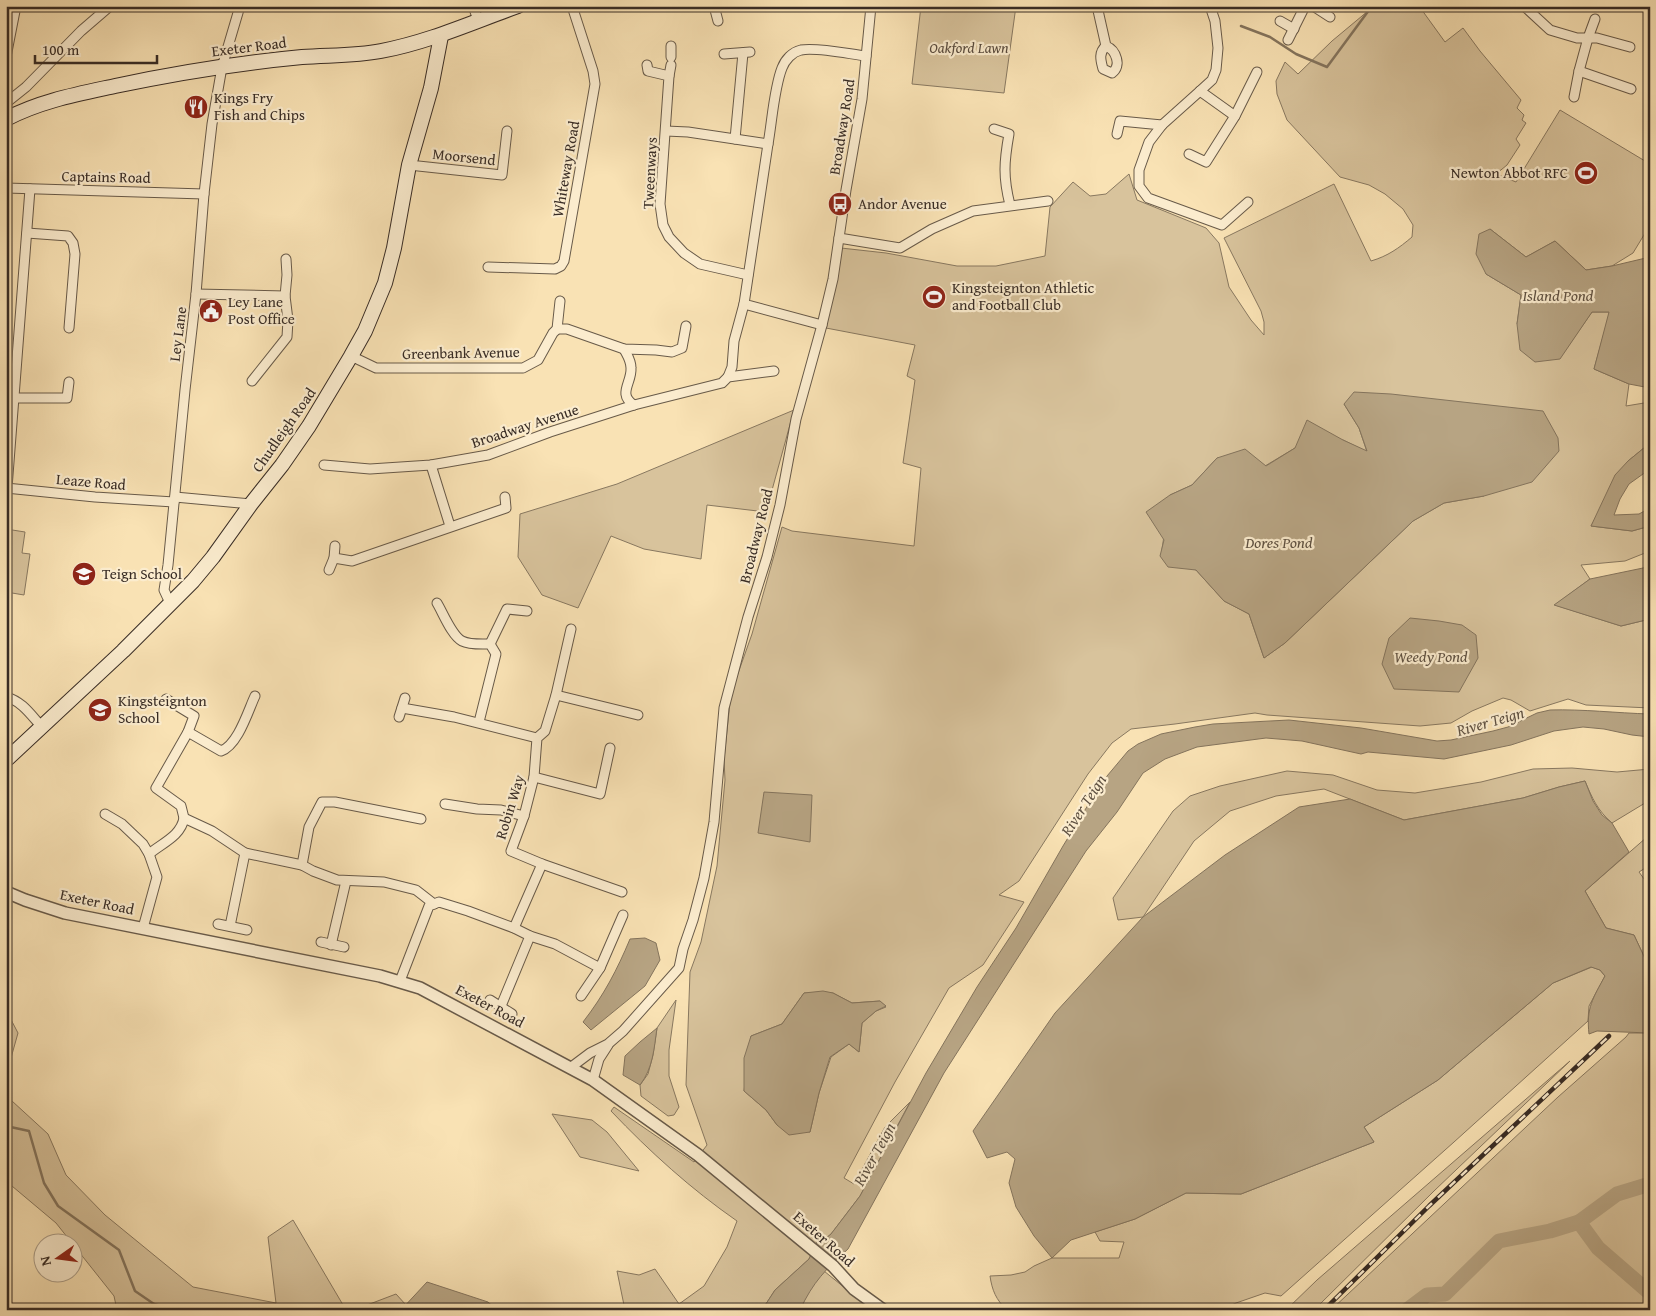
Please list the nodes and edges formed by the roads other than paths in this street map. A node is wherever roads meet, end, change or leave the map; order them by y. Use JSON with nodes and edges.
{"nodes":[{"id":1,"x":16,"y":6,"type":"edge"},
{"id":2,"x":110,"y":6,"type":"edge"},
{"id":3,"x":240,"y":6,"type":"edge"},
{"id":4,"x":473,"y":6,"type":"edge"},
{"id":5,"x":518,"y":6,"type":"edge"},
{"id":6,"x":572,"y":6,"type":"edge"},
{"id":7,"x":714,"y":6,"type":"edge"},
{"id":8,"x":871,"y":6,"type":"edge"},
{"id":9,"x":1097,"y":6,"type":"edge"},
{"id":10,"x":1210,"y":6,"type":"edge"},
{"id":11,"x":1305,"y":6,"type":"edge"},
{"id":12,"x":1313,"y":6,"type":"edge"},
{"id":13,"x":1524,"y":6,"type":"edge"},
{"id":14,"x":1330,"y":17,"type":"dead end"},
{"id":15,"x":1595,"y":18,"type":"dead end"},
{"id":16,"x":478,"y":20,"type":"junction"},
{"id":17,"x":1280,"y":21,"type":"dead end"},
{"id":18,"x":718,"y":22,"type":"dead end"},
{"id":19,"x":1294,"y":29,"type":"junction"},
{"id":20,"x":441,"y":36,"type":"junction"},
{"id":21,"x":1588,"y":38,"type":"junction"},
{"id":22,"x":1288,"y":40,"type":"dead end"},
{"id":23,"x":671,"y":46,"type":"dead end"},
{"id":24,"x":1106,"y":46,"type":"dead end"},
{"id":25,"x":1630,"y":47,"type":"dead end"},
{"id":26,"x":724,"y":54,"type":"dead end"},
{"id":27,"x":866,"y":56,"type":"junction"},
{"id":28,"x":6,"y":57,"type":"edge"},
{"id":29,"x":647,"y":65,"type":"dead end"},
{"id":30,"x":222,"y":67,"type":"junction"},
{"id":31,"x":1579,"y":71,"type":"junction"},
{"id":32,"x":1257,"y":72,"type":"dead end"},
{"id":33,"x":669,"y":76,"type":"junction"},
{"id":34,"x":1631,"y":89,"type":"dead end"},
{"id":35,"x":1200,"y":92,"type":"junction"},
{"id":36,"x":1574,"y":97,"type":"dead end"},
{"id":37,"x":6,"y":103,"type":"edge"},
{"id":38,"x":1235,"y":116,"type":"junction"},
{"id":39,"x":6,"y":118,"type":"edge"},
{"id":40,"x":1162,"y":125,"type":"junction"},
{"id":41,"x":994,"y":129,"type":"dead end"},
{"id":42,"x":507,"y":131,"type":"dead end"},
{"id":43,"x":666,"y":131,"type":"junction"},
{"id":44,"x":1117,"y":134,"type":"dead end"},
{"id":45,"x":735,"y":139,"type":"junction"},
{"id":46,"x":768,"y":144,"type":"junction"},
{"id":47,"x":1189,"y":154,"type":"dead end"},
{"id":48,"x":408,"y":165,"type":"junction"},
{"id":49,"x":6,"y":188,"type":"edge"},
{"id":50,"x":30,"y":189,"type":"junction"},
{"id":51,"x":204,"y":194,"type":"junction"},
{"id":52,"x":1048,"y":201,"type":"dead end"},
{"id":53,"x":1248,"y":202,"type":"dead end"},
{"id":54,"x":1010,"y":205,"type":"junction"},
{"id":55,"x":27,"y":232,"type":"junction"},
{"id":56,"x":839,"y":238,"type":"junction"},
{"id":57,"x":286,"y":259,"type":"dead end"},
{"id":58,"x":488,"y":266,"type":"dead end"},
{"id":59,"x":748,"y":275,"type":"junction"},
{"id":60,"x":196,"y":294,"type":"junction"},
{"id":61,"x":285,"y":296,"type":"junction"},
{"id":62,"x":560,"y":301,"type":"dead end"},
{"id":63,"x":744,"y":304,"type":"junction"},
{"id":64,"x":822,"y":325,"type":"junction"},
{"id":65,"x":686,"y":326,"type":"dead end"},
{"id":66,"x":69,"y":328,"type":"dead end"},
{"id":67,"x":558,"y":329,"type":"junction"},
{"id":68,"x":624,"y":348,"type":"junction"},
{"id":69,"x":352,"y":356,"type":"junction"},
{"id":70,"x":774,"y":371,"type":"dead end"},
{"id":71,"x":10,"y":375,"type":"edge"},
{"id":72,"x":728,"y":377,"type":"junction"},
{"id":73,"x":252,"y":381,"type":"dead end"},
{"id":74,"x":69,"y":382,"type":"dead end"},
{"id":75,"x":13,"y":398,"type":"junction"},
{"id":76,"x":634,"y":405,"type":"junction"},
{"id":77,"x":8,"y":437,"type":"edge"},
{"id":78,"x":431,"y":465,"type":"junction"},
{"id":79,"x":324,"y":466,"type":"dead end"},
{"id":80,"x":6,"y":488,"type":"edge"},
{"id":81,"x":505,"y":497,"type":"dead end"},
{"id":82,"x":175,"y":500,"type":"junction"},
{"id":83,"x":251,"y":504,"type":"junction"},
{"id":84,"x":450,"y":526,"type":"junction"},
{"id":85,"x":335,"y":546,"type":"dead end"},
{"id":86,"x":334,"y":558,"type":"junction"},
{"id":87,"x":329,"y":570,"type":"dead end"},
{"id":88,"x":170,"y":603,"type":"junction"},
{"id":89,"x":437,"y":603,"type":"dead end"},
{"id":90,"x":527,"y":611,"type":"dead end"},
{"id":91,"x":571,"y":629,"type":"dead end"},
{"id":92,"x":490,"y":644,"type":"junction"},
{"id":93,"x":556,"y":695,"type":"junction"},
{"id":94,"x":255,"y":696,"type":"dead end"},
{"id":95,"x":6,"y":697,"type":"edge"},
{"id":96,"x":405,"y":698,"type":"dead end"},
{"id":97,"x":166,"y":699,"type":"dead end"},
{"id":98,"x":638,"y":715,"type":"dead end"},
{"id":99,"x":479,"y":722,"type":"junction"},
{"id":100,"x":41,"y":726,"type":"junction"},
{"id":101,"x":188,"y":732,"type":"junction"},
{"id":102,"x":537,"y":738,"type":"junction"},
{"id":103,"x":610,"y":748,"type":"dead end"},
{"id":104,"x":6,"y":760,"type":"edge"},
{"id":105,"x":534,"y":777,"type":"junction"},
{"id":106,"x":445,"y":804,"type":"dead end"},
{"id":107,"x":105,"y":814,"type":"dead end"},
{"id":108,"x":524,"y":816,"type":"junction"},
{"id":109,"x":184,"y":818,"type":"junction"},
{"id":110,"x":421,"y":819,"type":"dead end"},
{"id":111,"x":245,"y":853,"type":"junction"},
{"id":112,"x":149,"y":854,"type":"junction"},
{"id":113,"x":542,"y":864,"type":"junction"},
{"id":114,"x":302,"y":865,"type":"junction"},
{"id":115,"x":346,"y":881,"type":"junction"},
{"id":116,"x":6,"y":892,"type":"edge"},
{"id":117,"x":622,"y":892,"type":"dead end"},
{"id":118,"x":434,"y":904,"type":"junction"},
{"id":119,"x":623,"y":915,"type":"dead end"},
{"id":120,"x":218,"y":924,"type":"dead end"},
{"id":121,"x":230,"y":926,"type":"junction"},
{"id":122,"x":142,"y":928,"type":"junction"},
{"id":123,"x":514,"y":928,"type":"junction"},
{"id":124,"x":247,"y":930,"type":"dead end"},
{"id":125,"x":530,"y":936,"type":"junction"},
{"id":126,"x":321,"y":942,"type":"dead end"},
{"id":127,"x":331,"y":944,"type":"junction"},
{"id":128,"x":344,"y":947,"type":"dead end"},
{"id":129,"x":600,"y":968,"type":"junction"},
{"id":130,"x":400,"y":981,"type":"junction"},
{"id":131,"x":581,"y":996,"type":"dead end"},
{"id":132,"x":490,"y":1000,"type":"dead end"},
{"id":133,"x":501,"y":1006,"type":"junction"},
{"id":134,"x":512,"y":1014,"type":"dead end"},
{"id":135,"x":608,"y":1044,"type":"junction"},
{"id":136,"x":570,"y":1068,"type":"junction"},
{"id":137,"x":593,"y":1080,"type":"junction"},
{"id":138,"x":883,"y":1310,"type":"edge"}],
"edges":[{"from":1,"to":28,"type":"street"},
{"from":2,"to":37,"type":"street"},
{"from":3,"to":30,"type":"street","name":"Ley Lane"},
{"from":4,"to":16,"type":"street"},
{"from":5,"to":16,"type":"main road","name":"Exeter Road"},
{"from":6,"to":58,"type":"street","name":"Whiteway Road"},
{"from":7,"to":18,"type":"street"},
{"from":8,"to":27,"type":"street","name":"Broadway Road"},
{"from":9,"to":24,"type":"street"},
{"from":10,"to":35,"type":"street"},
{"from":11,"to":19,"type":"street"},
{"from":12,"to":14,"type":"street"},
{"from":13,"to":21,"type":"street"},
{"from":15,"to":21,"type":"street"},
{"from":16,"to":20,"type":"main road","name":"Exeter Road"},
{"from":17,"to":19,"type":"street"},
{"from":19,"to":22,"type":"street"},
{"from":20,"to":30,"type":"main road","name":"Exeter Road"},
{"from":20,"to":48,"type":"main road","name":"Chudleigh Road"},
{"from":21,"to":25,"type":"street"},
{"from":21,"to":31,"type":"street"},
{"from":23,"to":33,"type":"street","name":"Tweenways"},
{"from":26,"to":45,"type":"street"},
{"from":27,"to":46,"type":"street"},
{"from":27,"to":56,"type":"street","name":"Broadway Road"},
{"from":29,"to":33,"type":"street"},
{"from":30,"to":39,"type":"main road","name":"Exeter Road"},
{"from":30,"to":51,"type":"street","name":"Ley Lane"},
{"from":31,"to":34,"type":"street"},
{"from":31,"to":36,"type":"street"},
{"from":32,"to":38,"type":"street"},
{"from":33,"to":43,"type":"street","name":"Tweenways"},
{"from":35,"to":38,"type":"street"},
{"from":35,"to":40,"type":"street"},
{"from":38,"to":47,"type":"street"},
{"from":40,"to":44,"type":"street"},
{"from":40,"to":53,"type":"street"},
{"from":41,"to":54,"type":"street"},
{"from":42,"to":48,"type":"street","name":"Moorsend"},
{"from":43,"to":45,"type":"street"},
{"from":43,"to":59,"type":"street","name":"Tweenways"},
{"from":45,"to":46,"type":"street"},
{"from":46,"to":59,"type":"street"},
{"from":48,"to":69,"type":"main road","name":"Chudleigh Road"},
{"from":49,"to":50,"type":"street","name":"Captains Road"},
{"from":50,"to":51,"type":"street","name":"Captains Road"},
{"from":50,"to":55,"type":"street"},
{"from":51,"to":60,"type":"street","name":"Ley Lane"},
{"from":52,"to":54,"type":"street"},
{"from":54,"to":56,"type":"street"},
{"from":55,"to":66,"type":"street"},
{"from":55,"to":71,"type":"street"},
{"from":56,"to":64,"type":"street","name":"Broadway Road"},
{"from":57,"to":61,"type":"street"},
{"from":59,"to":63,"type":"street"},
{"from":60,"to":61,"type":"street"},
{"from":60,"to":82,"type":"street","name":"Ley Lane"},
{"from":61,"to":73,"type":"street"},
{"from":62,"to":67,"type":"street"},
{"from":63,"to":64,"type":"street"},
{"from":63,"to":72,"type":"street"},
{"from":64,"to":135,"type":"street","name":"Broadway Road"},
{"from":65,"to":68,"type":"street"},
{"from":67,"to":68,"type":"street"},
{"from":67,"to":69,"type":"street","name":"Greenbank Avenue"},
{"from":68,"to":76,"type":"street"},
{"from":69,"to":83,"type":"main road","name":"Chudleigh Road"},
{"from":70,"to":72,"type":"street","name":"Broadway Avenue"},
{"from":71,"to":75,"type":"street"},
{"from":72,"to":76,"type":"street","name":"Broadway Avenue"},
{"from":74,"to":75,"type":"street"},
{"from":75,"to":77,"type":"street"},
{"from":76,"to":78,"type":"street","name":"Broadway Avenue"},
{"from":77,"to":80,"type":"street"},
{"from":78,"to":79,"type":"street","name":"Broadway Avenue"},
{"from":78,"to":84,"type":"street"},
{"from":80,"to":82,"type":"street","name":"Leaze Road"},
{"from":81,"to":84,"type":"street"},
{"from":82,"to":83,"type":"street","name":"Leaze Road"},
{"from":82,"to":88,"type":"street","name":"Ley Lane"},
{"from":83,"to":88,"type":"main road","name":"Chudleigh Road"},
{"from":84,"to":86,"type":"street"},
{"from":85,"to":86,"type":"street"},
{"from":86,"to":87,"type":"street"},
{"from":88,"to":100,"type":"main road","name":"Chudleigh Road"},
{"from":89,"to":92,"type":"street"},
{"from":90,"to":92,"type":"street"},
{"from":91,"to":93,"type":"street"},
{"from":92,"to":99,"type":"street"},
{"from":93,"to":98,"type":"street"},
{"from":93,"to":102,"type":"street"},
{"from":94,"to":101,"type":"street"},
{"from":95,"to":100,"type":"street"},
{"from":96,"to":99,"type":"street"},
{"from":97,"to":101,"type":"street"},
{"from":99,"to":102,"type":"street"},
{"from":100,"to":104,"type":"main road","name":"Chudleigh Road"},
{"from":101,"to":109,"type":"street"},
{"from":102,"to":105,"type":"street","name":"Robin Way"},
{"from":103,"to":105,"type":"street"},
{"from":105,"to":108,"type":"street","name":"Robin Way"},
{"from":106,"to":108,"type":"street"},
{"from":107,"to":112,"type":"street"},
{"from":108,"to":113,"type":"street","name":"Robin Way"},
{"from":109,"to":111,"type":"street"},
{"from":109,"to":112,"type":"street"},
{"from":110,"to":114,"type":"street"},
{"from":111,"to":114,"type":"street"},
{"from":111,"to":121,"type":"street"},
{"from":112,"to":122,"type":"street"},
{"from":113,"to":117,"type":"street","name":"Robin Way"},
{"from":113,"to":123,"type":"street"},
{"from":114,"to":115,"type":"street"},
{"from":115,"to":118,"type":"street"},
{"from":115,"to":127,"type":"street"},
{"from":116,"to":122,"type":"street","name":"Exeter Road"},
{"from":118,"to":123,"type":"street"},
{"from":118,"to":130,"type":"street"},
{"from":119,"to":129,"type":"street"},
{"from":120,"to":121,"type":"street"},
{"from":121,"to":124,"type":"street"},
{"from":122,"to":130,"type":"street","name":"Exeter Road"},
{"from":123,"to":125,"type":"street"},
{"from":125,"to":129,"type":"street"},
{"from":125,"to":133,"type":"street"},
{"from":126,"to":127,"type":"street"},
{"from":127,"to":128,"type":"street"},
{"from":129,"to":131,"type":"street"},
{"from":130,"to":136,"type":"street","name":"Exeter Road"},
{"from":132,"to":133,"type":"street"},
{"from":133,"to":134,"type":"street"},
{"from":135,"to":136,"type":"street","name":"Broadway Road"},
{"from":135,"to":137,"type":"street","name":"Broadway Road"},
{"from":136,"to":137,"type":"street","name":"Exeter Road"},
{"from":137,"to":138,"type":"street","name":"Exeter Road"}]}
